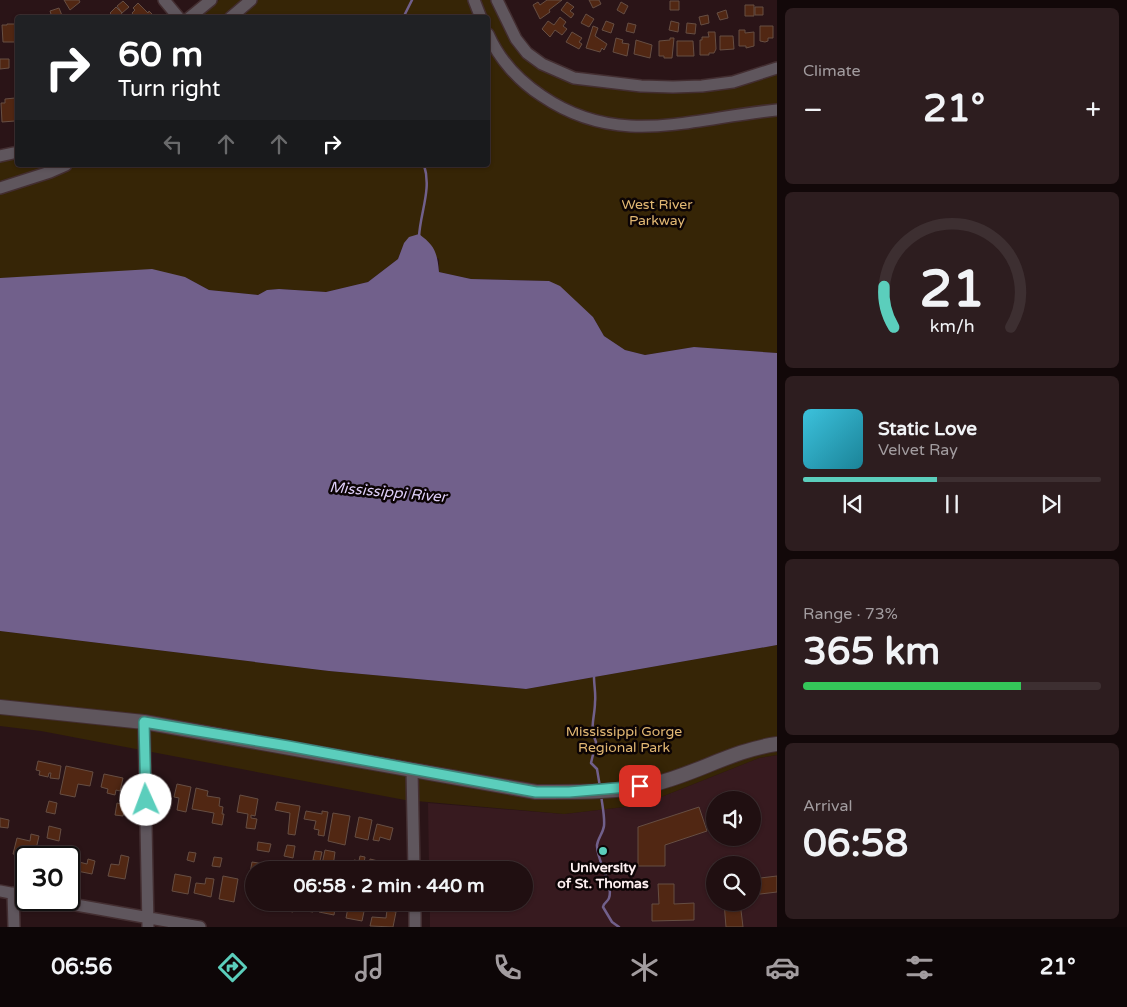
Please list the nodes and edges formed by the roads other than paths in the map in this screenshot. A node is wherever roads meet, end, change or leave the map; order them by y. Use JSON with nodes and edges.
{"nodes":[{"id":1,"x":164,"y":0,"type":"edge"},
{"id":2,"x":211,"y":0,"type":"edge"},
{"id":3,"x":251,"y":0,"type":"edge"},
{"id":4,"x":474,"y":0,"type":"edge"},
{"id":5,"x":497,"y":0,"type":"edge"},
{"id":6,"x":176,"y":15,"type":"edge"},
{"id":7,"x":194,"y":15,"type":"edge"},
{"id":8,"x":234,"y":15,"type":"edge"},
{"id":9,"x":480,"y":15,"type":"edge"},
{"id":10,"x":490,"y":38,"type":"edge"},
{"id":11,"x":777,"y":68,"type":"edge"},
{"id":12,"x":777,"y":110,"type":"edge"},
{"id":13,"x":15,"y":153,"type":"edge"},
{"id":14,"x":0,"y":156,"type":"edge"},
{"id":15,"x":61,"y":167,"type":"edge"},
{"id":16,"x":0,"y":188,"type":"edge"},
{"id":17,"x":0,"y":707,"type":"edge"},
{"id":18,"x":144,"y":722,"type":"junction"},
{"id":19,"x":777,"y":744,"type":"edge"},
{"id":20,"x":412,"y":770,"type":"junction"},
{"id":21,"x":414,"y":861,"type":"edge"},
{"id":22,"x":0,"y":891,"type":"edge"},
{"id":23,"x":13,"y":893,"type":"joint"},
{"id":24,"x":80,"y":907,"type":"edge"},
{"id":25,"x":415,"y":911,"type":"edge"},
{"id":26,"x":148,"y":922,"type":"edge"},
{"id":27,"x":14,"y":927,"type":"edge"},
{"id":28,"x":200,"y":927,"type":"edge"},
{"id":29,"x":415,"y":927,"type":"edge"}],
"edges":[{"from":1,"to":6,"type":"street"},
{"from":2,"to":7,"type":"street"},
{"from":3,"to":8,"type":"street"},
{"from":4,"to":9,"type":"street"},
{"from":5,"to":11,"type":"street"},
{"from":10,"to":12,"type":"street"},
{"from":13,"to":14,"type":"street"},
{"from":15,"to":16,"type":"street"},
{"from":17,"to":18,"type":"street"},
{"from":18,"to":20,"type":"street"},
{"from":18,"to":26,"type":"street"},
{"from":19,"to":20,"type":"street"},
{"from":20,"to":21,"type":"street"},
{"from":22,"to":23,"type":"street"},
{"from":23,"to":27,"type":"street"},
{"from":24,"to":26,"type":"street"},
{"from":25,"to":29,"type":"street"},
{"from":26,"to":28,"type":"street"}]}
